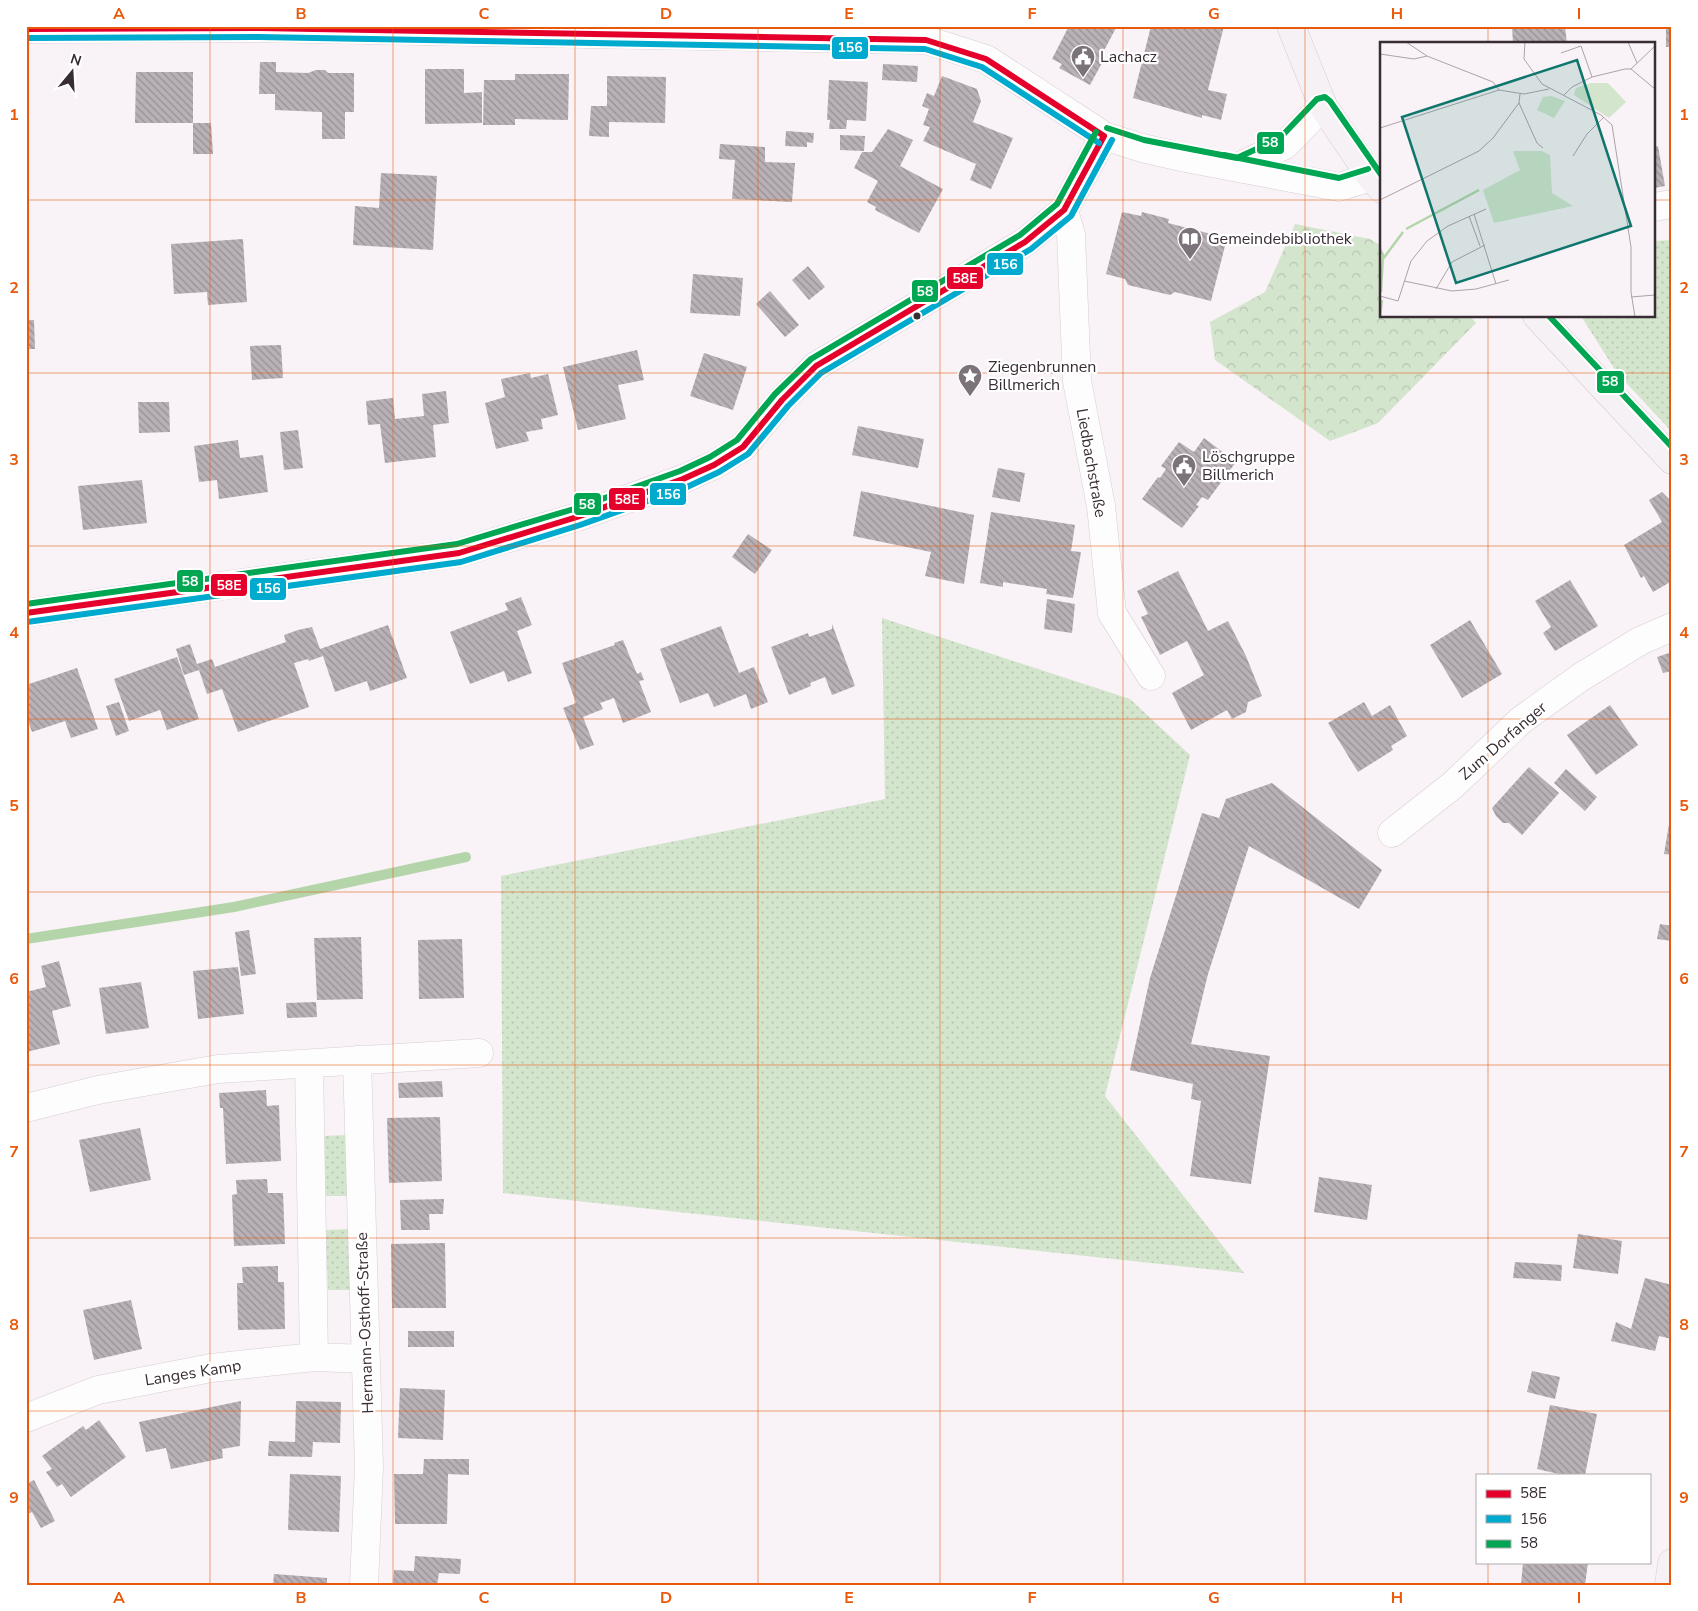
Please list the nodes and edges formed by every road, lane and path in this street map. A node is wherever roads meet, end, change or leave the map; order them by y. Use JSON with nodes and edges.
{"nodes":[{"id":1,"x":1291,"y":26,"type":"edge"},
{"id":2,"x":26,"y":30,"type":"edge"},
{"id":3,"x":925,"y":33,"type":"edge"},
{"id":4,"x":1323,"y":106,"type":"junction"},
{"id":5,"x":1104,"y":136,"type":"junction"},
{"id":6,"x":1238,"y":167,"type":"junction"},
{"id":7,"x":1376,"y":183,"type":"edge"},
{"id":8,"x":1672,"y":204,"type":"edge"},
{"id":9,"x":1656,"y":207,"type":"edge"},
{"id":10,"x":1064,"y":210,"type":"junction"},
{"id":11,"x":1539,"y":318,"type":"edge"},
{"id":12,"x":1672,"y":460,"type":"edge"},
{"id":13,"x":26,"y":614,"type":"edge"},
{"id":14,"x":1672,"y":627,"type":"edge"},
{"id":15,"x":1151,"y":676,"type":"dead end"},
{"id":16,"x":1392,"y":833,"type":"dead end"},
{"id":17,"x":479,"y":1053,"type":"dead end"},
{"id":18,"x":357,"y":1060,"type":"junction"},
{"id":19,"x":309,"y":1064,"type":"junction"},
{"id":20,"x":26,"y":1108,"type":"edge"},
{"id":21,"x":314,"y":1357,"type":"junction"},
{"id":22,"x":366,"y":1359,"type":"junction"},
{"id":23,"x":26,"y":1418,"type":"edge"},
{"id":24,"x":1672,"y":1562,"type":"edge"},
{"id":25,"x":364,"y":1585,"type":"edge"},
{"id":26,"x":1669,"y":1585,"type":"edge"}],
"edges":[{"from":1,"to":4,"type":"street"},
{"from":2,"to":3,"type":"street"},
{"from":3,"to":5,"type":"street"},
{"from":4,"to":6,"type":"street"},
{"from":4,"to":7,"type":"street"},
{"from":5,"to":6,"type":"street"},
{"from":5,"to":10,"type":"street"},
{"from":6,"to":7,"type":"street"},
{"from":8,"to":9,"type":"street"},
{"from":10,"to":13,"type":"street"},
{"from":10,"to":15,"type":"street","name":"Liedbachstraße"},
{"from":11,"to":12,"type":"street"},
{"from":14,"to":16,"type":"street","name":"Zum Dorfanger"},
{"from":17,"to":18,"type":"street"},
{"from":18,"to":19,"type":"street"},
{"from":18,"to":22,"type":"street","name":"Hermann-Osthoff-Straße"},
{"from":19,"to":20,"type":"street"},
{"from":19,"to":21,"type":"street"},
{"from":21,"to":22,"type":"street","name":"Langes Kamp"},
{"from":21,"to":23,"type":"street","name":"Langes Kamp"},
{"from":22,"to":25,"type":"street","name":"Hermann-Osthoff-Straße"},
{"from":24,"to":26,"type":"street"}]}
